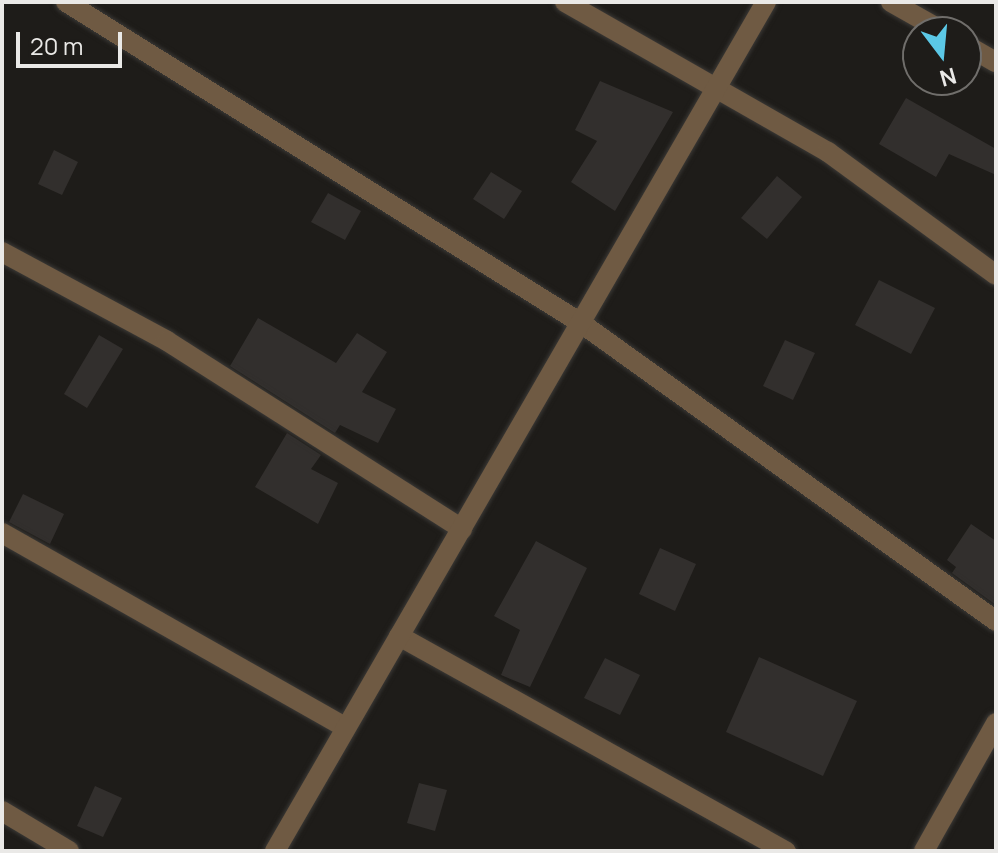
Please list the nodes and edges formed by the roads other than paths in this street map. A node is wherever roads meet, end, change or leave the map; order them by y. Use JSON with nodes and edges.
{"nodes":[{"id":1,"x":66,"y":2,"type":"edge"},
{"id":2,"x":565,"y":2,"type":"edge"},
{"id":3,"x":766,"y":2,"type":"edge"},
{"id":4,"x":891,"y":2,"type":"edge"},
{"id":5,"x":916,"y":16,"type":"edge"},
{"id":6,"x":719,"y":84,"type":"junction"},
{"id":7,"x":2,"y":252,"type":"edge"},
{"id":8,"x":996,"y":275,"type":"edge"},
{"id":9,"x":581,"y":323,"type":"junction"},
{"id":10,"x":462,"y":529,"type":"junction"},
{"id":11,"x":2,"y":533,"type":"edge"},
{"id":12,"x":996,"y":621,"type":"edge"},
{"id":13,"x":399,"y":636,"type":"junction"},
{"id":14,"x":996,"y":723,"type":"edge"},
{"id":15,"x":346,"y":728,"type":"junction"},
{"id":16,"x":2,"y":811,"type":"edge"},
{"id":17,"x":69,"y":851,"type":"edge"},
{"id":18,"x":275,"y":851,"type":"edge"},
{"id":19,"x":786,"y":851,"type":"edge"},
{"id":20,"x":924,"y":851,"type":"edge"}],
"edges":[{"from":1,"to":9,"type":"street"},
{"from":2,"to":6,"type":"street"},
{"from":3,"to":6,"type":"street"},
{"from":4,"to":5,"type":"street"},
{"from":6,"to":8,"type":"street"},
{"from":6,"to":9,"type":"street"},
{"from":7,"to":10,"type":"street"},
{"from":9,"to":10,"type":"street"},
{"from":9,"to":12,"type":"street"},
{"from":10,"to":13,"type":"street"},
{"from":11,"to":15,"type":"street"},
{"from":13,"to":15,"type":"street"},
{"from":13,"to":19,"type":"street"},
{"from":14,"to":20,"type":"street"},
{"from":15,"to":18,"type":"street"},
{"from":16,"to":17,"type":"street"}]}
